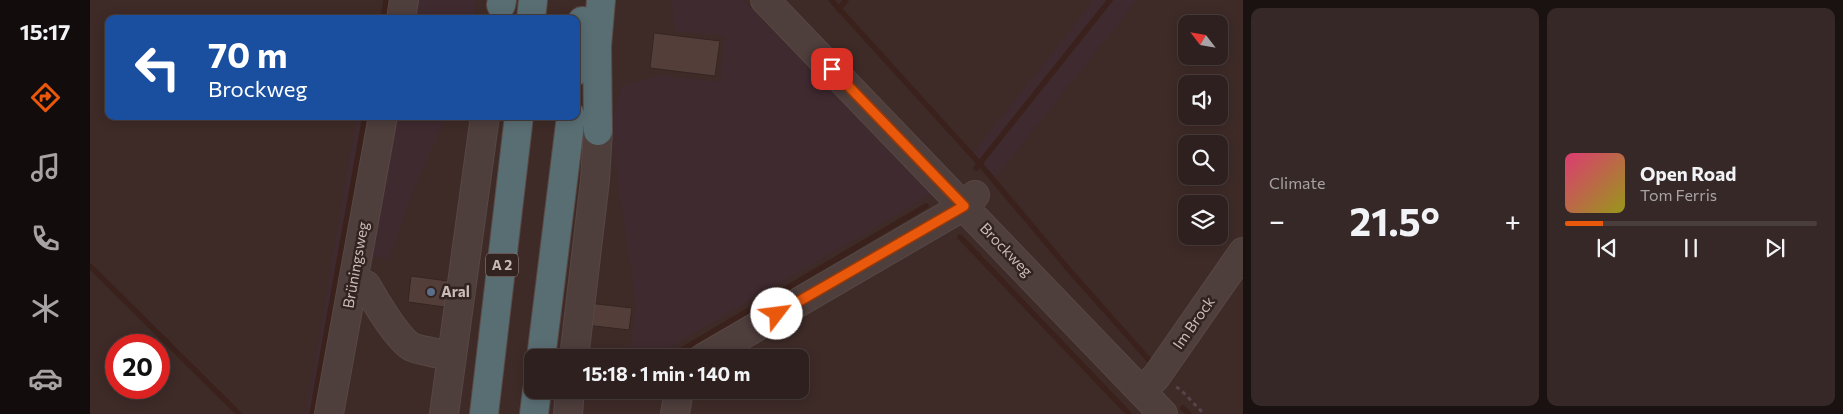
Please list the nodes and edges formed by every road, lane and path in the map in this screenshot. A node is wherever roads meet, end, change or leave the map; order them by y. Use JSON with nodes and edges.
{"nodes":[{"id":1,"x":404,"y":0,"type":"edge"},
{"id":2,"x":533,"y":0,"type":"edge"},
{"id":3,"x":585,"y":0,"type":"edge"},
{"id":4,"x":601,"y":0,"type":"edge"},
{"id":5,"x":765,"y":0,"type":"edge"},
{"id":6,"x":402,"y":15,"type":"edge"},
{"id":7,"x":531,"y":15,"type":"edge"},
{"id":8,"x":580,"y":39,"type":"edge"},
{"id":9,"x":382,"y":120,"type":"edge"},
{"id":10,"x":484,"y":120,"type":"edge"},
{"id":11,"x":520,"y":120,"type":"edge"},
{"id":12,"x":571,"y":120,"type":"edge"},
{"id":13,"x":598,"y":132,"type":"joint"},
{"id":14,"x":970,"y":201,"type":"junction"},
{"id":15,"x":1243,"y":252,"type":"edge"},
{"id":16,"x":353,"y":282,"type":"junction"},
{"id":17,"x":542,"y":349,"type":"edge"},
{"id":18,"x":575,"y":349,"type":"edge"},
{"id":19,"x":718,"y":349,"type":"edge"},
{"id":20,"x":435,"y":353,"type":"dead end"},
{"id":21,"x":1148,"y":384,"type":"junction"},
{"id":22,"x":536,"y":399,"type":"edge"},
{"id":23,"x":569,"y":399,"type":"edge"},
{"id":24,"x":678,"y":399,"type":"edge"},
{"id":25,"x":329,"y":414,"type":"edge"},
{"id":26,"x":444,"y":414,"type":"edge"},
{"id":27,"x":484,"y":414,"type":"edge"},
{"id":28,"x":534,"y":414,"type":"edge"},
{"id":29,"x":568,"y":414,"type":"edge"},
{"id":30,"x":675,"y":414,"type":"edge"},
{"id":31,"x":1163,"y":414,"type":"edge"},
{"id":32,"x":1204,"y":414,"type":"edge"}],
"edges":[{"from":1,"to":6,"type":"street"},
{"from":2,"to":7,"type":"highway"},
{"from":3,"to":8,"type":"highway"},
{"from":4,"to":13,"type":"highway"},
{"from":5,"to":14,"type":"street","name":"Brockweg"},
{"from":9,"to":16,"type":"street","name":"Brüningsweg"},
{"from":10,"to":26,"type":"street"},
{"from":11,"to":27,"type":"highway","number":"A 2"},
{"from":12,"to":17,"type":"highway"},
{"from":13,"to":18,"type":"street"},
{"from":14,"to":19,"type":"street"},
{"from":14,"to":21,"type":"street","name":"Brockweg"},
{"from":15,"to":21,"type":"street","name":"Im Brock"},
{"from":16,"to":20,"type":"street"},
{"from":16,"to":25,"type":"street","name":"Brüningsweg"},
{"from":21,"to":31,"type":"street","name":"Brockweg"},
{"from":21,"to":32,"type":"path"},
{"from":22,"to":28,"type":"highway"},
{"from":23,"to":29,"type":"street"},
{"from":24,"to":30,"type":"street"}]}
